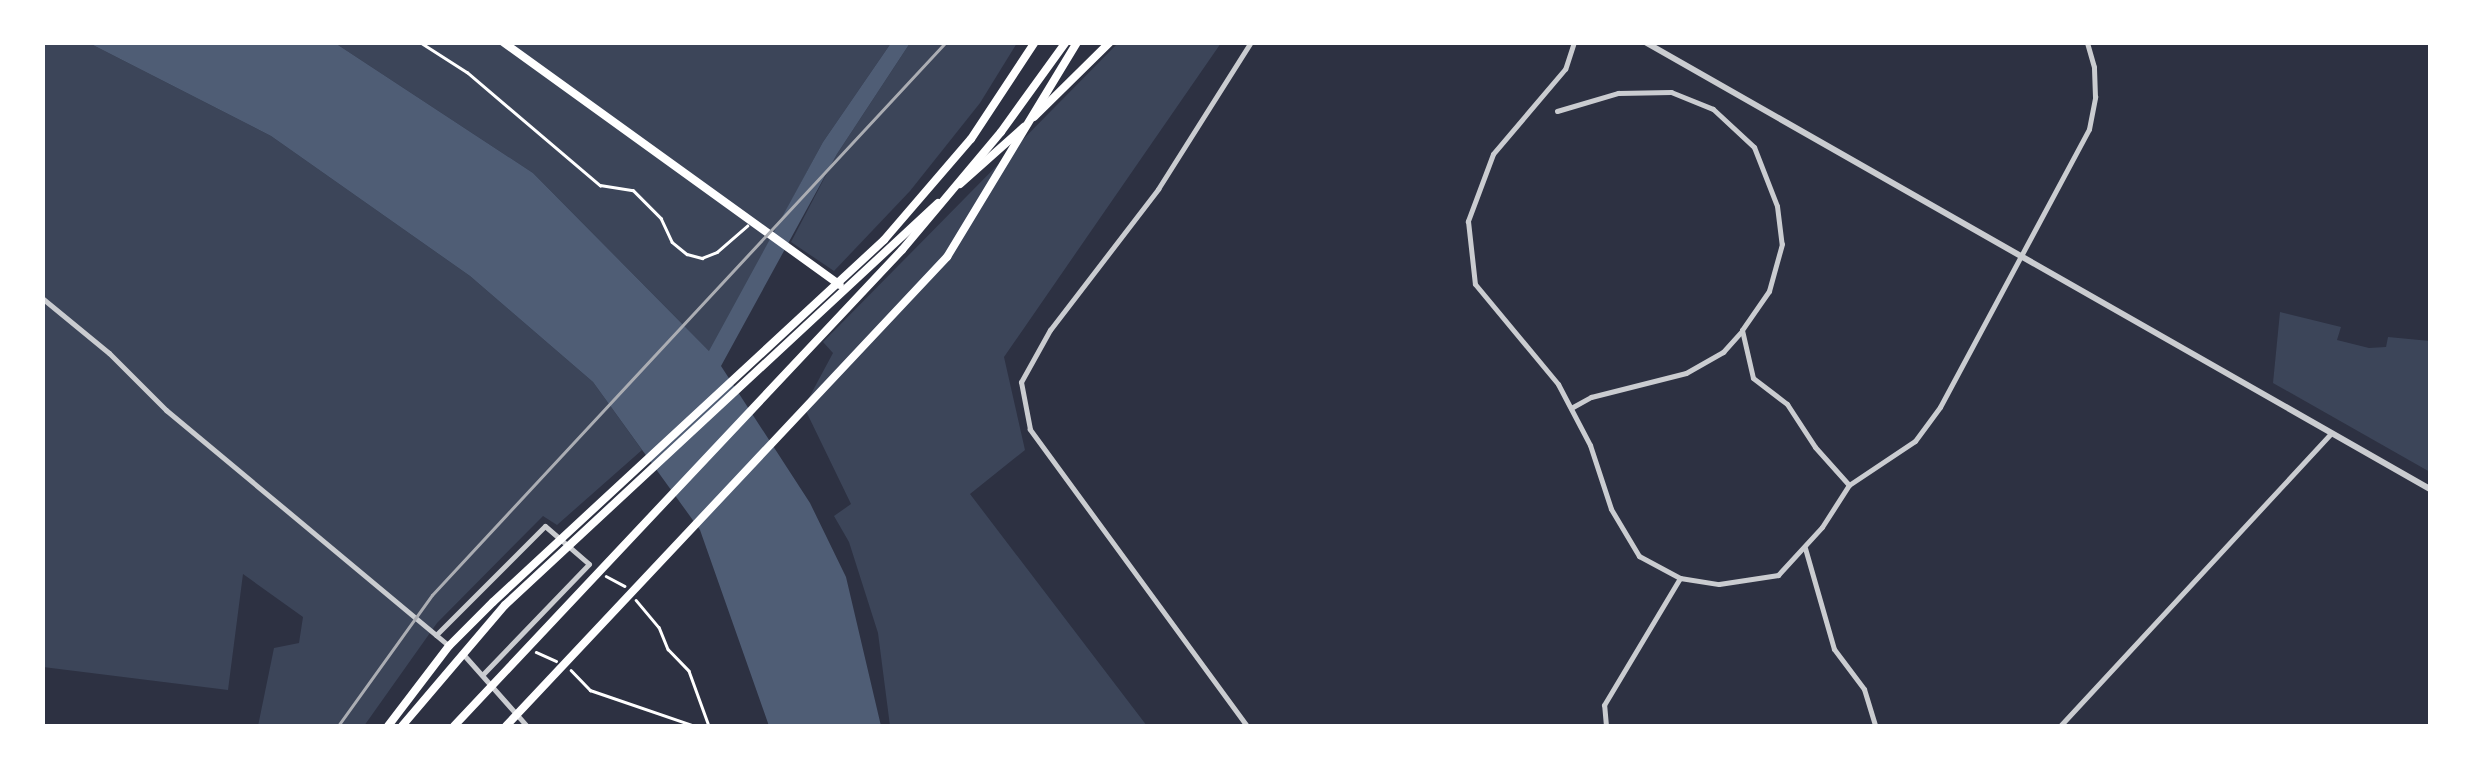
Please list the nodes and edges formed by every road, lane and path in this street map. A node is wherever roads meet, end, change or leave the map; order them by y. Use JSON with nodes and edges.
{"nodes":[{"id":1,"x":420,"y":42,"type":"edge"},
{"id":2,"x":503,"y":42,"type":"edge"},
{"id":3,"x":1035,"y":42,"type":"edge"},
{"id":4,"x":1066,"y":42,"type":"edge"},
{"id":5,"x":1078,"y":42,"type":"edge"},
{"id":6,"x":1110,"y":42,"type":"edge"},
{"id":7,"x":1251,"y":42,"type":"edge"},
{"id":8,"x":1574,"y":42,"type":"edge"},
{"id":9,"x":1645,"y":42,"type":"edge"},
{"id":10,"x":2087,"y":42,"type":"edge"},
{"id":11,"x":1557,"y":111,"type":"dead end"},
{"id":12,"x":752,"y":222,"type":"junction"},
{"id":13,"x":2022,"y":255,"type":"junction"},
{"id":14,"x":839,"y":284,"type":"junction"},
{"id":15,"x":847,"y":291,"type":"junction"},
{"id":16,"x":42,"y":298,"type":"edge"},
{"id":17,"x":1742,"y":330,"type":"junction"},
{"id":18,"x":1571,"y":408,"type":"junction"},
{"id":19,"x":2333,"y":430,"type":"junction"},
{"id":20,"x":1849,"y":485,"type":"junction"},
{"id":21,"x":2430,"y":489,"type":"edge"},
{"id":22,"x":1805,"y":548,"type":"dead end"},
{"id":23,"x":556,"y":550,"type":"junction"},
{"id":24,"x":589,"y":564,"type":"junction"},
{"id":25,"x":1680,"y":578,"type":"junction"},
{"id":26,"x":436,"y":635,"type":"junction"},
{"id":27,"x":449,"y":646,"type":"junction"},
{"id":28,"x":532,"y":650,"type":"dead end"},
{"id":29,"x":461,"y":652,"type":"junction"},
{"id":30,"x":482,"y":674,"type":"junction"},
{"id":31,"x":388,"y":726,"type":"edge"},
{"id":32,"x":402,"y":726,"type":"edge"},
{"id":33,"x":454,"y":726,"type":"edge"},
{"id":34,"x":506,"y":726,"type":"edge"},
{"id":35,"x":527,"y":726,"type":"edge"},
{"id":36,"x":695,"y":726,"type":"edge"},
{"id":37,"x":709,"y":726,"type":"edge"},
{"id":38,"x":1247,"y":726,"type":"edge"},
{"id":39,"x":1606,"y":726,"type":"edge"},
{"id":40,"x":1875,"y":726,"type":"edge"},
{"id":41,"x":2060,"y":726,"type":"edge"}],
"edges":[{"from":1,"to":12,"type":"path"},
{"from":2,"to":12,"type":"main road"},
{"from":3,"to":14,"type":"main road"},
{"from":4,"to":33,"type":"main road"},
{"from":5,"to":34,"type":"main road"},
{"from":6,"to":15,"type":"main road"},
{"from":7,"to":38,"type":"street"},
{"from":8,"to":18,"type":"street"},
{"from":9,"to":13,"type":"street"},
{"from":10,"to":13,"type":"street"},
{"from":11,"to":17,"type":"street"},
{"from":12,"to":14,"type":"main road"},
{"from":13,"to":19,"type":"street"},
{"from":13,"to":20,"type":"street"},
{"from":14,"to":15,"type":"main road"},
{"from":14,"to":23,"type":"main road"},
{"from":15,"to":23,"type":"main road"},
{"from":16,"to":26,"type":"street"},
{"from":17,"to":18,"type":"street"},
{"from":17,"to":20,"type":"street"},
{"from":18,"to":25,"type":"street"},
{"from":19,"to":21,"type":"street"},
{"from":19,"to":41,"type":"street"},
{"from":20,"to":25,"type":"street"},
{"from":22,"to":40,"type":"street"},
{"from":23,"to":27,"type":"main road"},
{"from":23,"to":29,"type":"main road"},
{"from":24,"to":26,"type":"street"},
{"from":24,"to":30,"type":"street"},
{"from":24,"to":37,"type":"path"},
{"from":25,"to":39,"type":"street"},
{"from":26,"to":27,"type":"street"},
{"from":27,"to":31,"type":"main road"},
{"from":28,"to":36,"type":"path"},
{"from":29,"to":30,"type":"street"},
{"from":29,"to":32,"type":"main road"},
{"from":30,"to":35,"type":"street"}]}
